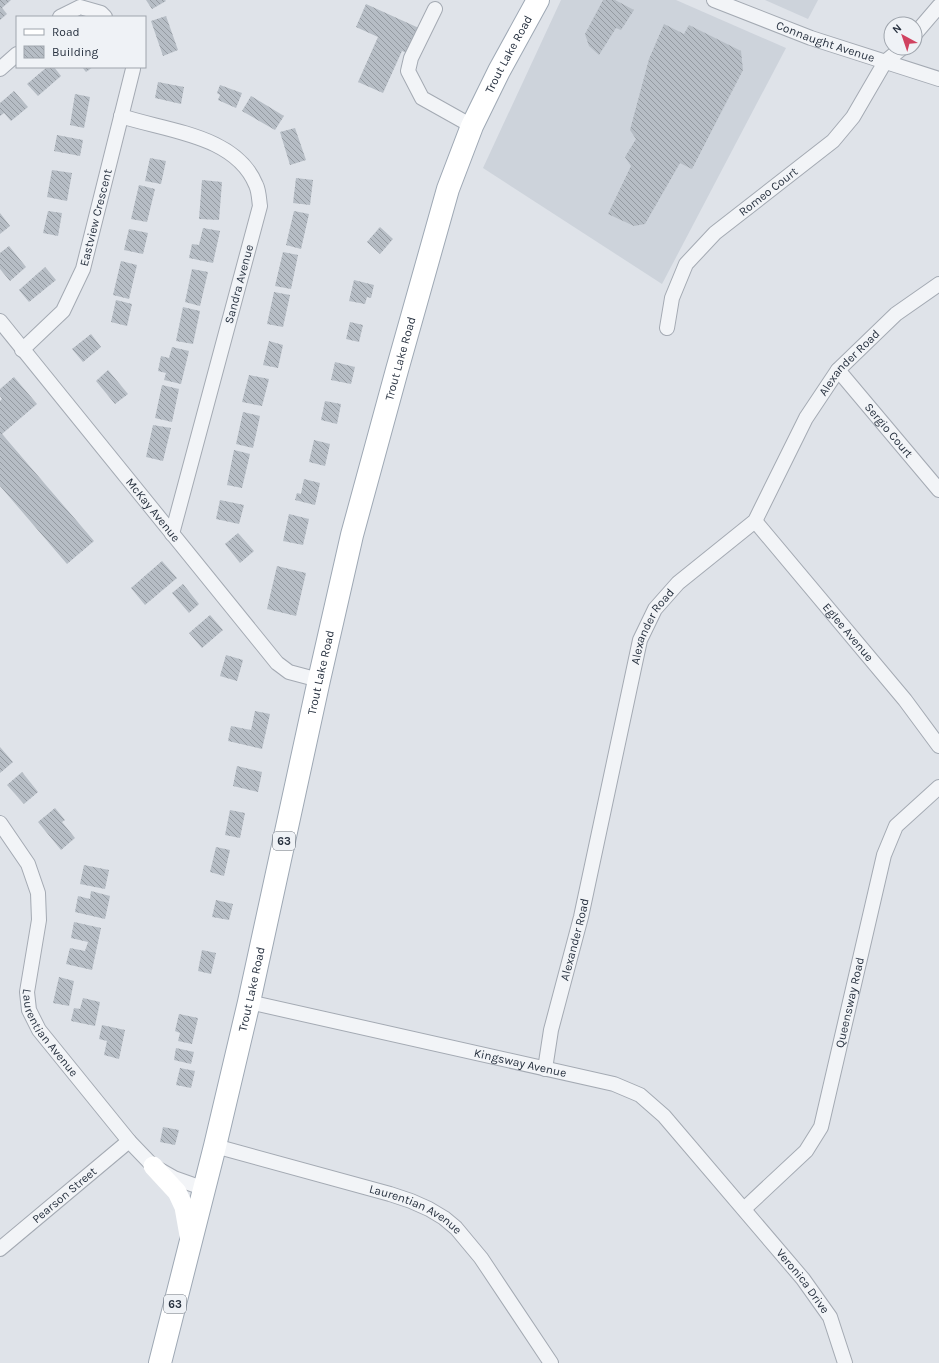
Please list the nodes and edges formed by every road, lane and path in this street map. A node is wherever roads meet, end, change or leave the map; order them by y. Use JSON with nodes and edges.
{"nodes":[{"id":1,"x":538,"y":0,"type":"edge"},
{"id":2,"x":714,"y":0,"type":"edge"},
{"id":3,"x":939,"y":6,"type":"edge"},
{"id":4,"x":435,"y":9,"type":"dead end"},
{"id":5,"x":62,"y":16,"type":"edge"},
{"id":6,"x":104,"y":16,"type":"edge"},
{"id":7,"x":923,"y":25,"type":"edge"},
{"id":8,"x":16,"y":55,"type":"edge"},
{"id":9,"x":892,"y":56,"type":"edge"},
{"id":10,"x":885,"y":62,"type":"junction"},
{"id":11,"x":134,"y":68,"type":"edge"},
{"id":12,"x":0,"y":69,"type":"edge"},
{"id":13,"x":939,"y":78,"type":"edge"},
{"id":14,"x":121,"y":116,"type":"junction"},
{"id":15,"x":472,"y":126,"type":"junction"},
{"id":16,"x":939,"y":284,"type":"edge"},
{"id":17,"x":0,"y":321,"type":"edge"},
{"id":18,"x":667,"y":328,"type":"dead end"},
{"id":19,"x":22,"y":350,"type":"junction"},
{"id":20,"x":838,"y":370,"type":"junction"},
{"id":21,"x":939,"y":490,"type":"edge"},
{"id":22,"x":755,"y":521,"type":"junction"},
{"id":23,"x":172,"y":534,"type":"junction"},
{"id":24,"x":319,"y":680,"type":"junction"},
{"id":25,"x":939,"y":746,"type":"edge"},
{"id":26,"x":939,"y":787,"type":"edge"},
{"id":27,"x":0,"y":823,"type":"edge"},
{"id":28,"x":248,"y":1002,"type":"junction"},
{"id":29,"x":545,"y":1069,"type":"junction"},
{"id":30,"x":128,"y":1141,"type":"junction"},
{"id":31,"x":216,"y":1146,"type":"junction"},
{"id":32,"x":153,"y":1166,"type":"junction"},
{"id":33,"x":205,"y":1189,"type":"junction"},
{"id":34,"x":744,"y":1209,"type":"junction"},
{"id":35,"x":190,"y":1244,"type":"junction"},
{"id":36,"x":0,"y":1249,"type":"edge"},
{"id":37,"x":160,"y":1363,"type":"edge"},
{"id":38,"x":552,"y":1363,"type":"edge"},
{"id":39,"x":845,"y":1363,"type":"edge"}],
"edges":[{"from":1,"to":15,"type":"main road","name":"Trout Lake Road"},
{"from":2,"to":10,"type":"street","name":"Connaught Avenue"},
{"from":3,"to":7,"type":"street"},
{"from":4,"to":15,"type":"street"},
{"from":5,"to":6,"type":"street"},
{"from":8,"to":12,"type":"street"},
{"from":9,"to":10,"type":"street"},
{"from":10,"to":13,"type":"street","name":"Connaught Avenue"},
{"from":10,"to":18,"type":"street","name":"Romeo Court"},
{"from":11,"to":14,"type":"street","name":"Eastview Crescent"},
{"from":14,"to":19,"type":"street","name":"Eastview Crescent"},
{"from":14,"to":23,"type":"street","name":"Sandra Avenue"},
{"from":15,"to":24,"type":"main road","name":"Trout Lake Road"},
{"from":16,"to":20,"type":"street","name":"Alexander Road"},
{"from":17,"to":19,"type":"street","name":"McKay Avenue"},
{"from":19,"to":23,"type":"street","name":"McKay Avenue"},
{"from":20,"to":21,"type":"street","name":"Sergio Court"},
{"from":20,"to":22,"type":"street","name":"Alexander Road"},
{"from":22,"to":25,"type":"street","name":"Eglee Avenue"},
{"from":22,"to":29,"type":"street","name":"Alexander Road"},
{"from":23,"to":24,"type":"street","name":"McKay Avenue"},
{"from":24,"to":28,"type":"main road","name":"Trout Lake Road","number":"63"},
{"from":26,"to":34,"type":"street","name":"Queensway Road"},
{"from":27,"to":30,"type":"street","name":"Laurentian Avenue"},
{"from":28,"to":29,"type":"street","name":"Kingsway Avenue"},
{"from":28,"to":31,"type":"main road","name":"Trout Lake Road","number":"63"},
{"from":29,"to":34,"type":"street","name":"Kingsway Avenue"},
{"from":30,"to":32,"type":"street","name":"Laurentian Avenue"},
{"from":30,"to":36,"type":"street","name":"Pearson Street"},
{"from":31,"to":33,"type":"main road","name":"Trout Lake Road","number":"63"},
{"from":31,"to":38,"type":"street","name":"Laurentian Avenue"},
{"from":32,"to":33,"type":"street","name":"Laurentian Avenue"},
{"from":32,"to":35,"type":"main road"},
{"from":33,"to":35,"type":"main road","name":"Trout Lake Road","number":"63"},
{"from":34,"to":39,"type":"street","name":"Veronica Drive"},
{"from":35,"to":37,"type":"main road","name":"Trout Lake Road","number":"63"}]}
